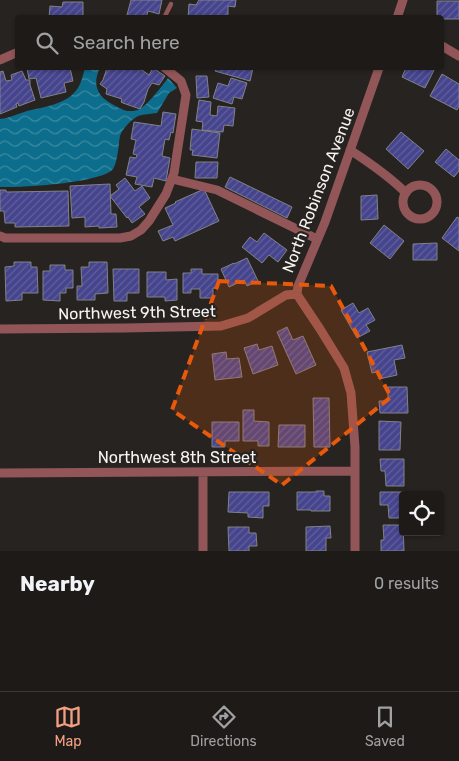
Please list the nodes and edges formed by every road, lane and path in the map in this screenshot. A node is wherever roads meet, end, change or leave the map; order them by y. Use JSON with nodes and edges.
{"nodes":[{"id":1,"x":403,"y":0,"type":"edge"},
{"id":2,"x":171,"y":4,"type":"dead end"},
{"id":3,"x":166,"y":15,"type":"edge"},
{"id":4,"x":398,"y":15,"type":"edge"},
{"id":5,"x":444,"y":47,"type":"edge"},
{"id":6,"x":15,"y":53,"type":"edge"},
{"id":7,"x":459,"y":56,"type":"edge"},
{"id":8,"x":0,"y":60,"type":"edge"},
{"id":9,"x":167,"y":70,"type":"edge"},
{"id":10,"x":379,"y":70,"type":"edge"},
{"id":11,"x":350,"y":150,"type":"junction"},
{"id":12,"x":172,"y":179,"type":"junction"},
{"id":13,"x":406,"y":193,"type":"dead end"},
{"id":14,"x":0,"y":236,"type":"edge"},
{"id":15,"x":317,"y":240,"type":"junction"},
{"id":16,"x":297,"y":294,"type":"junction"},
{"id":17,"x":0,"y":329,"type":"edge"},
{"id":18,"x":354,"y":471,"type":"junction"},
{"id":19,"x":203,"y":472,"type":"junction"},
{"id":20,"x":0,"y":473,"type":"edge"},
{"id":21,"x":203,"y":551,"type":"edge"},
{"id":22,"x":355,"y":551,"type":"edge"}],
"edges":[{"from":1,"to":4,"type":"street"},
{"from":2,"to":3,"type":"lane"},
{"from":5,"to":7,"type":"street"},
{"from":6,"to":8,"type":"street"},
{"from":9,"to":12,"type":"street"},
{"from":10,"to":11,"type":"street","name":"North Robinson Avenue"},
{"from":11,"to":13,"type":"street"},
{"from":11,"to":15,"type":"street","name":"North Robinson Avenue"},
{"from":12,"to":14,"type":"street"},
{"from":12,"to":15,"type":"street"},
{"from":15,"to":16,"type":"street","name":"North Robinson Avenue"},
{"from":16,"to":17,"type":"street","name":"Northwest 9th Street"},
{"from":16,"to":18,"type":"street","name":"North Robinson Avenue"},
{"from":18,"to":19,"type":"street","name":"Northwest 8th Street"},
{"from":18,"to":22,"type":"street","name":"North Robinson Avenue"},
{"from":19,"to":20,"type":"street","name":"Northwest 8th Street"},
{"from":19,"to":21,"type":"street"}]}
